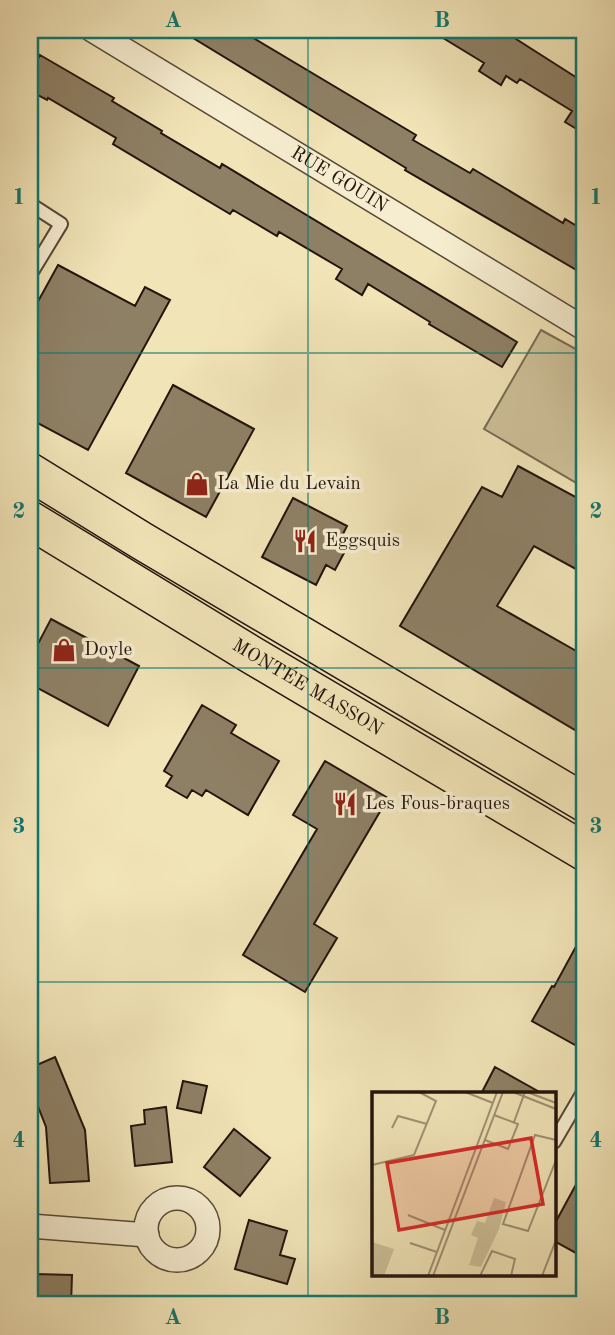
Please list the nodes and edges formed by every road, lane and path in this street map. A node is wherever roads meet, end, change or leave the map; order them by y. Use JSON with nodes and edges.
{"nodes":[{"id":1,"x":92,"y":30,"type":"edge"},
{"id":2,"x":30,"y":204,"type":"edge"},
{"id":3,"x":30,"y":275,"type":"edge"},
{"id":4,"x":585,"y":329,"type":"edge"},
{"id":5,"x":30,"y":472,"type":"edge"},
{"id":6,"x":30,"y":520,"type":"edge"},
{"id":7,"x":585,"y":803,"type":"edge"},
{"id":8,"x":585,"y":852,"type":"edge"},
{"id":9,"x":585,"y":1089,"type":"edge"},
{"id":10,"x":556,"y":1139,"type":"edge"},
{"id":11,"x":30,"y":1226,"type":"edge"},
{"id":12,"x":147,"y":1235,"type":"dead end"}],
"edges":[{"from":1,"to":4,"type":"street","name":"RUE GOUIN"},
{"from":2,"to":3,"type":"lane"},
{"from":5,"to":7,"type":"main road"},
{"from":6,"to":8,"type":"main road","name":"MONTÉE MASSON"},
{"from":9,"to":10,"type":"lane"},
{"from":11,"to":12,"type":"street"}]}
